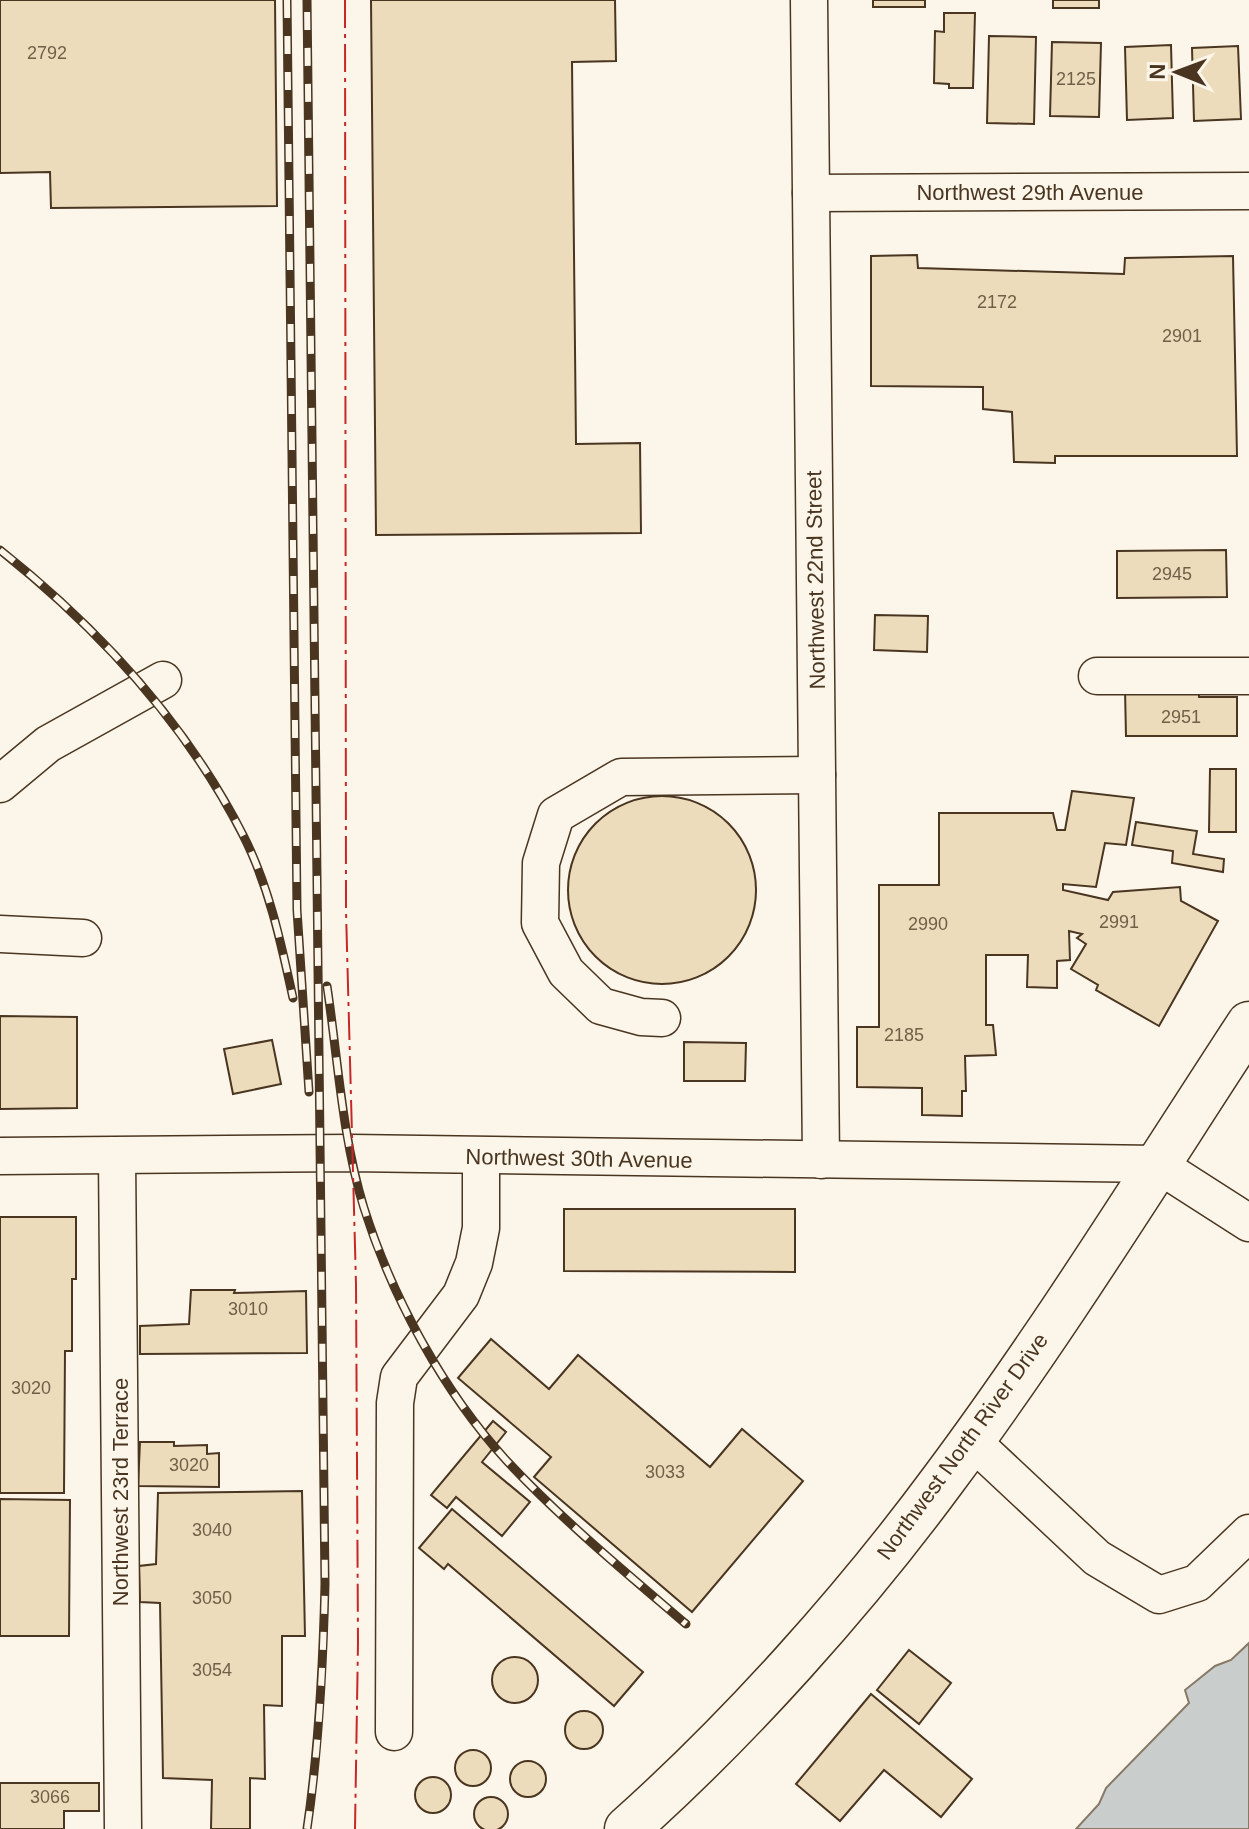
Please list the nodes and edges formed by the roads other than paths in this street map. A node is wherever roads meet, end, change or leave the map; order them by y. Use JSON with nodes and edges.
{"nodes":[{"id":1,"x":809,"y":0,"type":"edge"},
{"id":2,"x":1249,"y":191,"type":"edge"},
{"id":3,"x":811,"y":193,"type":"junction"},
{"id":4,"x":1097,"y":676,"type":"dead end"},
{"id":5,"x":1249,"y":676,"type":"edge"},
{"id":6,"x":163,"y":680,"type":"dead end"},
{"id":7,"x":817,"y":775,"type":"junction"},
{"id":8,"x":0,"y":784,"type":"edge"},
{"id":9,"x":0,"y":934,"type":"edge"},
{"id":10,"x":83,"y":938,"type":"dead end"},
{"id":11,"x":662,"y":1018,"type":"dead end"},
{"id":12,"x":1249,"y":1024,"type":"edge"},
{"id":13,"x":0,"y":1156,"type":"edge"},
{"id":14,"x":117,"y":1156,"type":"junction"},
{"id":15,"x":481,"y":1157,"type":"junction"},
{"id":16,"x":821,"y":1160,"type":"junction"},
{"id":17,"x":1157,"y":1164,"type":"junction"},
{"id":18,"x":1249,"y":1223,"type":"edge"},
{"id":19,"x":972,"y":1441,"type":"junction"},
{"id":20,"x":1249,"y":1533,"type":"edge"},
{"id":21,"x":394,"y":1732,"type":"dead end"},
{"id":22,"x":123,"y":1829,"type":"edge"},
{"id":23,"x":627,"y":1829,"type":"edge"}],
"edges":[{"from":1,"to":3,"type":"street","name":"Northwest 22nd Street"},
{"from":2,"to":3,"type":"street","name":"Northwest 29th Avenue"},
{"from":3,"to":7,"type":"street","name":"Northwest 22nd Street"},
{"from":4,"to":5,"type":"street"},
{"from":6,"to":8,"type":"street"},
{"from":7,"to":11,"type":"street"},
{"from":7,"to":16,"type":"street","name":"Northwest 22nd Street"},
{"from":9,"to":10,"type":"street"},
{"from":12,"to":17,"type":"main road","name":"Northwest North River Drive"},
{"from":13,"to":14,"type":"street","name":"Northwest 30th Avenue"},
{"from":14,"to":15,"type":"street","name":"Northwest 30th Avenue"},
{"from":14,"to":22,"type":"street","name":"Northwest 23rd Terrace"},
{"from":15,"to":16,"type":"street","name":"Northwest 30th Avenue"},
{"from":15,"to":21,"type":"street"},
{"from":16,"to":17,"type":"street","name":"Northwest 30th Avenue"},
{"from":17,"to":18,"type":"street"},
{"from":17,"to":19,"type":"main road","name":"Northwest North River Drive"},
{"from":19,"to":20,"type":"street"},
{"from":19,"to":23,"type":"main road","name":"Northwest North River Drive"}]}
